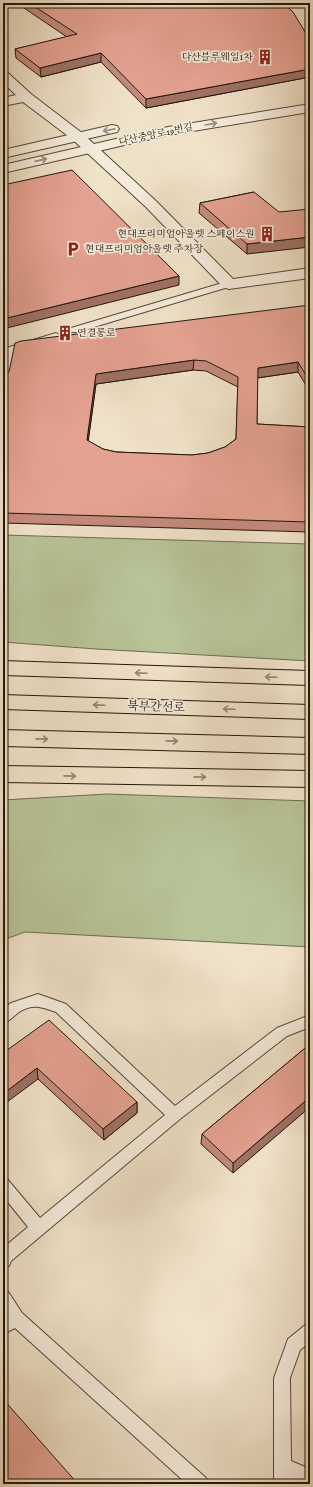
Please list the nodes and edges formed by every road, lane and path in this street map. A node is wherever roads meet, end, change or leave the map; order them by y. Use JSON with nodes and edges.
{"nodes":[{"id":1,"x":3,"y":76,"type":"edge"},
{"id":2,"x":310,"y":96,"type":"edge"},
{"id":3,"x":26,"y":97,"type":"junction"},
{"id":4,"x":289,"y":98,"type":"dead end"},
{"id":5,"x":3,"y":102,"type":"edge"},
{"id":6,"x":310,"y":108,"type":"edge"},
{"id":7,"x":216,"y":110,"type":"dead end"},
{"id":8,"x":77,"y":136,"type":"junction"},
{"id":9,"x":91,"y":149,"type":"junction"},
{"id":10,"x":3,"y":154,"type":"edge"},
{"id":11,"x":3,"y":169,"type":"edge"},
{"id":12,"x":310,"y":273,"type":"edge"},
{"id":13,"x":229,"y":284,"type":"junction"},
{"id":14,"x":74,"y":330,"type":"dead end"},
{"id":15,"x":56,"y":336,"type":"edge"},
{"id":16,"x":6,"y":351,"type":"edge"},
{"id":17,"x":3,"y":382,"type":"edge"},
{"id":18,"x":3,"y":668,"type":"edge"},
{"id":19,"x":310,"y":678,"type":"edge"},
{"id":20,"x":3,"y":702,"type":"edge"},
{"id":21,"x":310,"y":712,"type":"edge"},
{"id":22,"x":3,"y":738,"type":"edge"},
{"id":23,"x":310,"y":746,"type":"edge"},
{"id":24,"x":3,"y":774,"type":"edge"},
{"id":25,"x":310,"y":779,"type":"edge"},
{"id":26,"x":3,"y":1017,"type":"edge"},
{"id":27,"x":310,"y":1021,"type":"edge"},
{"id":28,"x":176,"y":1115,"type":"junction"},
{"id":29,"x":3,"y":1185,"type":"edge"},
{"id":30,"x":39,"y":1228,"type":"junction"},
{"id":31,"x":3,"y":1261,"type":"edge"},
{"id":32,"x":3,"y":1298,"type":"edge"},
{"id":33,"x":10,"y":1322,"type":"edge"},
{"id":34,"x":310,"y":1332,"type":"edge"},
{"id":35,"x":283,"y":1466,"type":"junction"},
{"id":36,"x":310,"y":1478,"type":"edge"},
{"id":37,"x":200,"y":1484,"type":"edge"},
{"id":38,"x":283,"y":1484,"type":"edge"}],
"edges":[{"from":1,"to":3,"type":"street"},
{"from":2,"to":4,"type":"street"},
{"from":3,"to":5,"type":"street"},
{"from":3,"to":8,"type":"street"},
{"from":9,"to":6,"type":"street","name":"다산중앙로19번길","one_way":true},
{"from":7,"to":8,"type":"street","name":"다산중앙로19번길","one_way":true},
{"from":8,"to":9,"type":"street"},
{"from":8,"to":10,"type":"street","name":"다산중앙로19번길"},
{"from":11,"to":9,"type":"street","name":"다산중앙로19번길","one_way":true},
{"from":9,"to":13,"type":"street"},
{"from":12,"to":13,"type":"street"},
{"from":13,"to":14,"type":"lane"},
{"from":15,"to":16,"type":"lane"},
{"from":16,"to":17,"type":"lane"},
{"from":19,"to":18,"type":"highway","one_way":true},
{"from":21,"to":20,"type":"highway","name":"북부간선로","one_way":true},
{"from":22,"to":23,"type":"highway","one_way":true},
{"from":24,"to":25,"type":"highway","one_way":true},
{"from":26,"to":28,"type":"lane"},
{"from":27,"to":28,"type":"lane"},
{"from":28,"to":30,"type":"lane"},
{"from":29,"to":30,"type":"lane"},
{"from":30,"to":31,"type":"lane"},
{"from":32,"to":33,"type":"lane"},
{"from":33,"to":37,"type":"lane"},
{"from":34,"to":35,"type":"lane"},
{"from":35,"to":36,"type":"lane"},
{"from":35,"to":38,"type":"lane"}]}
